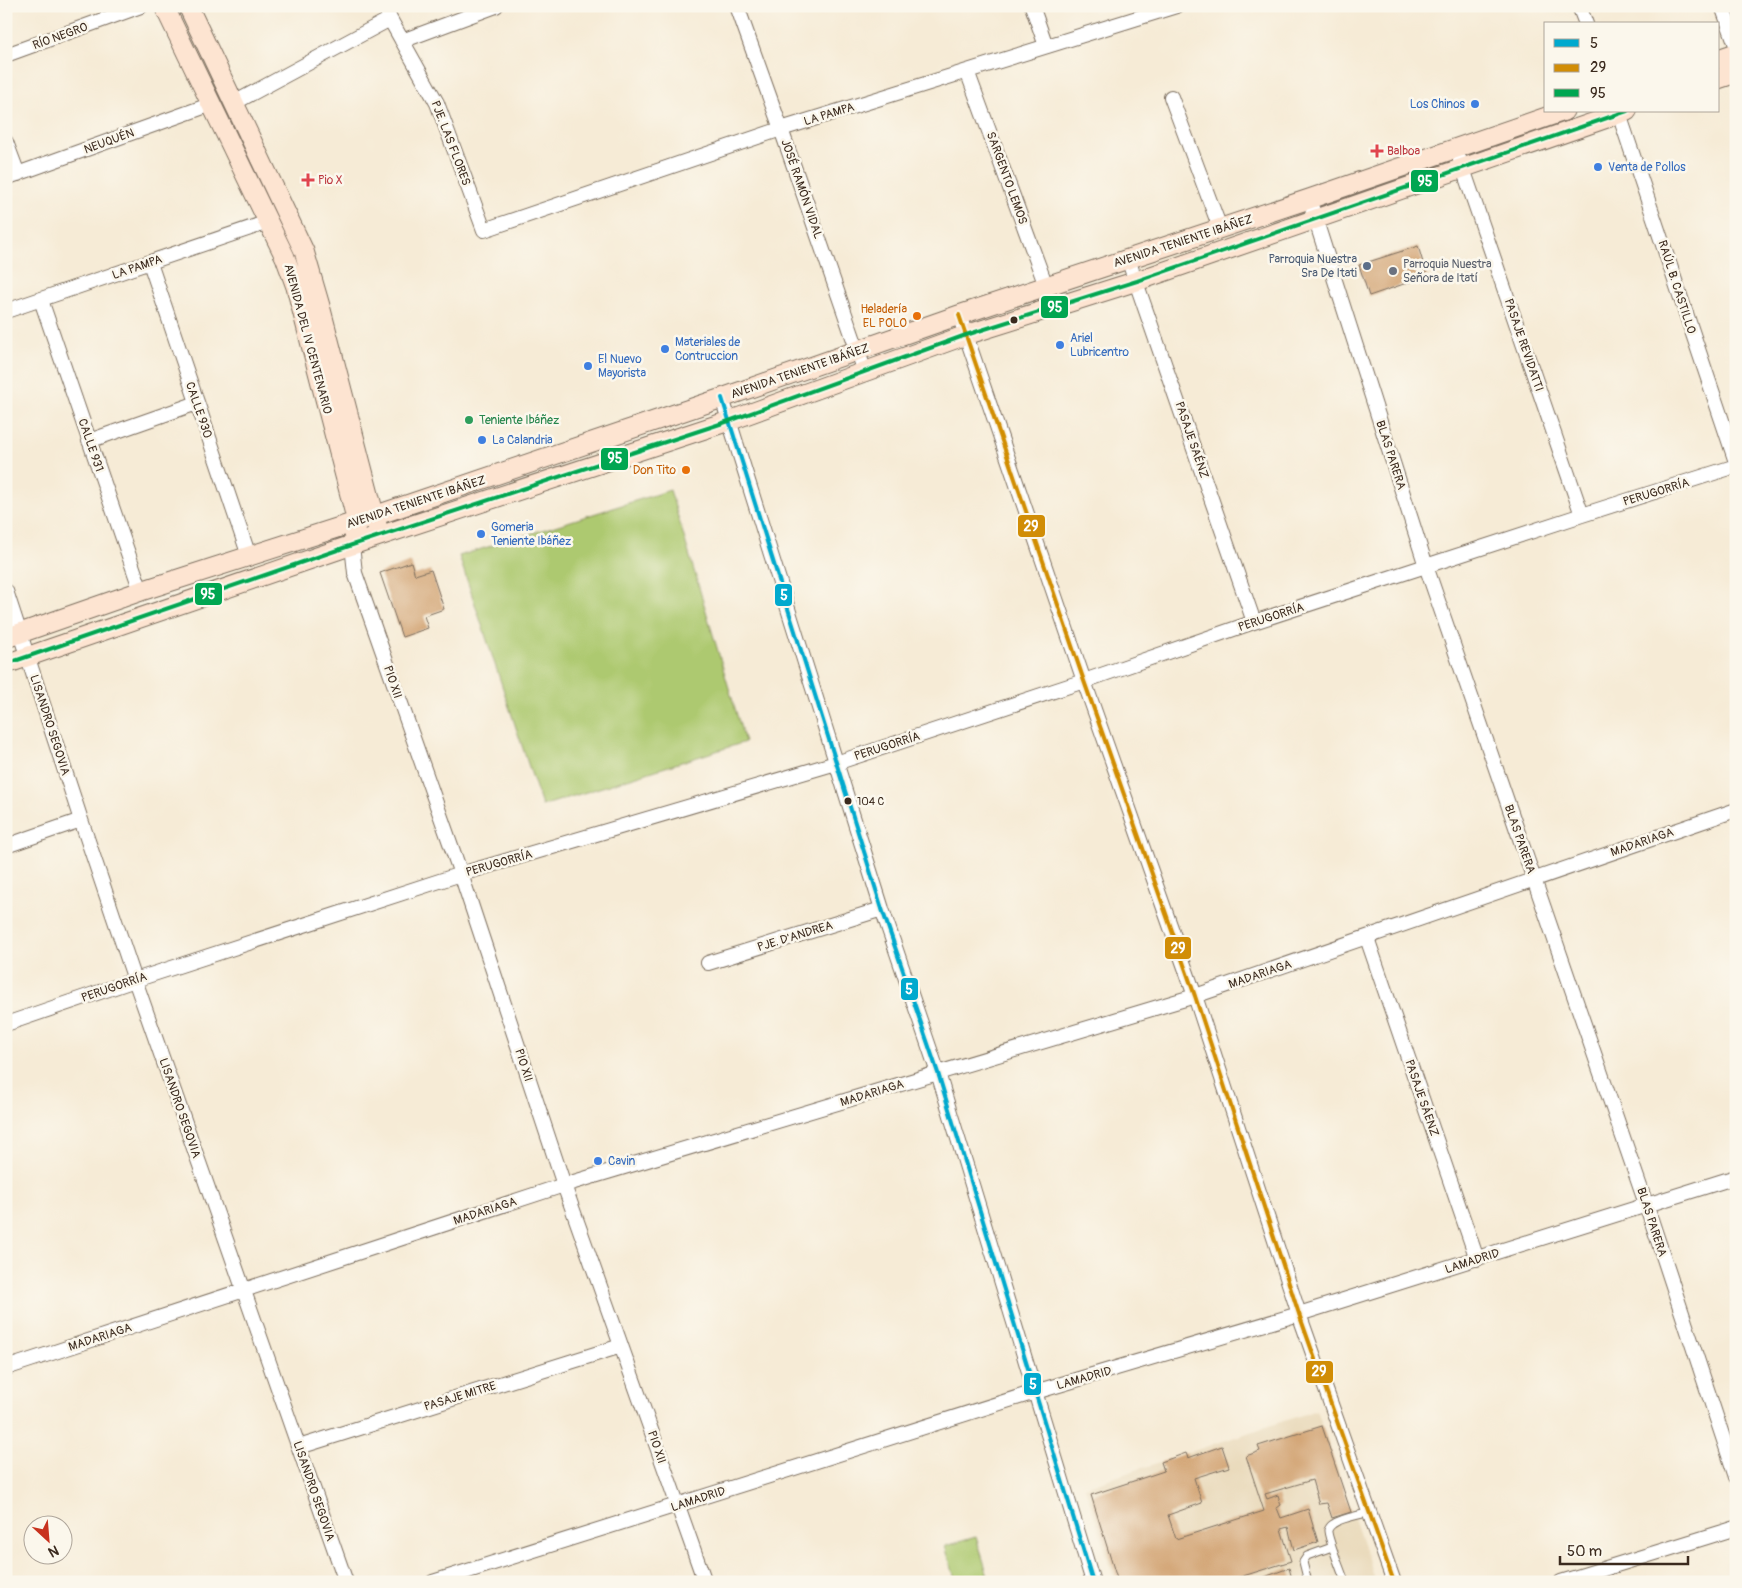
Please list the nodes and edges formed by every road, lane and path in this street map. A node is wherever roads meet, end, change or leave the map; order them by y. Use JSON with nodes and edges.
{"nodes":[{"id":1,"x":141,"y":6,"type":"edge"},
{"id":2,"x":164,"y":6,"type":"edge"},
{"id":3,"x":188,"y":6,"type":"edge"},
{"id":4,"x":496,"y":6,"type":"edge"},
{"id":5,"x":737,"y":6,"type":"edge"},
{"id":6,"x":1032,"y":6,"type":"edge"},
{"id":7,"x":1176,"y":6,"type":"edge"},
{"id":8,"x":1579,"y":6,"type":"edge"},
{"id":9,"x":1722,"y":6,"type":"edge"},
{"id":10,"x":387,"y":13,"type":"edge"},
{"id":11,"x":1585,"y":22,"type":"edge"},
{"id":12,"x":402,"y":41,"type":"junction"},
{"id":13,"x":1736,"y":45,"type":"edge"},
{"id":14,"x":1046,"y":46,"type":"junction"},
{"id":15,"x":1736,"y":53,"type":"edge"},
{"id":16,"x":6,"y":55,"type":"edge"},
{"id":17,"x":1720,"y":58,"type":"edge"},
{"id":18,"x":967,"y":71,"type":"junction"},
{"id":19,"x":1736,"y":73,"type":"edge"},
{"id":20,"x":1720,"y":78,"type":"edge"},
{"id":21,"x":1171,"y":97,"type":"dead end"},
{"id":22,"x":234,"y":103,"type":"junction"},
{"id":23,"x":212,"y":104,"type":"junction"},
{"id":24,"x":1561,"y":112,"type":"edge"},
{"id":25,"x":1622,"y":112,"type":"edge"},
{"id":26,"x":781,"y":129,"type":"junction"},
{"id":27,"x":6,"y":142,"type":"edge"},
{"id":28,"x":1456,"y":147,"type":"junction"},
{"id":29,"x":1462,"y":168,"type":"junction"},
{"id":30,"x":12,"y":176,"type":"edge"},
{"id":31,"x":1309,"y":199,"type":"junction"},
{"id":32,"x":1315,"y":218,"type":"junction"},
{"id":33,"x":268,"y":222,"type":"junction"},
{"id":34,"x":1220,"y":228,"type":"junction"},
{"id":35,"x":484,"y":230,"type":"joint"},
{"id":36,"x":1128,"y":259,"type":"junction"},
{"id":37,"x":150,"y":263,"type":"junction"},
{"id":38,"x":1137,"y":281,"type":"junction"},
{"id":39,"x":1046,"y":286,"type":"junction"},
{"id":40,"x":41,"y":300,"type":"junction"},
{"id":41,"x":6,"y":311,"type":"edge"},
{"id":42,"x":958,"y":315,"type":"junction"},
{"id":43,"x":966,"y":335,"type":"junction"},
{"id":44,"x":858,"y":351,"type":"junction"},
{"id":45,"x":865,"y":372,"type":"junction"},
{"id":46,"x":722,"y":398,"type":"junction"},
{"id":47,"x":197,"y":403,"type":"junction"},
{"id":48,"x":729,"y":421,"type":"junction"},
{"id":49,"x":89,"y":441,"type":"junction"},
{"id":50,"x":1736,"y":462,"type":"edge"},
{"id":51,"x":1736,"y":466,"type":"edge"},
{"id":52,"x":1582,"y":515,"type":"junction"},
{"id":53,"x":365,"y":519,"type":"junction"},
{"id":54,"x":380,"y":537,"type":"junction"},
{"id":55,"x":352,"y":546,"type":"junction"},
{"id":56,"x":249,"y":556,"type":"junction"},
{"id":57,"x":1426,"y":566,"type":"junction"},
{"id":58,"x":6,"y":591,"type":"edge"},
{"id":59,"x":141,"y":591,"type":"junction"},
{"id":60,"x":1254,"y":622,"type":"junction"},
{"id":61,"x":13,"y":635,"type":"edge"},
{"id":62,"x":28,"y":657,"type":"junction"},
{"id":63,"x":6,"y":664,"type":"edge"},
{"id":64,"x":1084,"y":681,"type":"junction"},
{"id":65,"x":836,"y":763,"type":"junction"},
{"id":66,"x":1736,"y":810,"type":"edge"},
{"id":67,"x":80,"y":820,"type":"junction"},
{"id":68,"x":6,"y":846,"type":"edge"},
{"id":69,"x":461,"y":874,"type":"junction"},
{"id":70,"x":1534,"y":880,"type":"junction"},
{"id":71,"x":882,"y":908,"type":"junction"},
{"id":72,"x":1367,"y":938,"type":"junction"},
{"id":73,"x":708,"y":963,"type":"dead end"},
{"id":74,"x":135,"y":980,"type":"junction"},
{"id":75,"x":1195,"y":996,"type":"junction"},
{"id":76,"x":6,"y":1024,"type":"edge"},
{"id":77,"x":938,"y":1073,"type":"junction"},
{"id":78,"x":1736,"y":1177,"type":"edge"},
{"id":79,"x":564,"y":1185,"type":"junction"},
{"id":80,"x":1646,"y":1204,"type":"junction"},
{"id":81,"x":1477,"y":1259,"type":"junction"},
{"id":82,"x":244,"y":1290,"type":"junction"},
{"id":83,"x":1299,"y":1314,"type":"junction"},
{"id":84,"x":622,"y":1346,"type":"junction"},
{"id":85,"x":6,"y":1368,"type":"edge"},
{"id":86,"x":1035,"y":1392,"type":"junction"},
{"id":87,"x":299,"y":1447,"type":"junction"},
{"id":88,"x":1736,"y":1477,"type":"edge"},
{"id":89,"x":678,"y":1506,"type":"junction"},
{"id":90,"x":1370,"y":1512,"type":"junction"},
{"id":91,"x":1736,"y":1528,"type":"edge"},
{"id":92,"x":1332,"y":1547,"type":"junction"},
{"id":93,"x":346,"y":1582,"type":"edge"},
{"id":94,"x":433,"y":1582,"type":"edge"},
{"id":95,"x":705,"y":1582,"type":"edge"},
{"id":96,"x":1093,"y":1582,"type":"edge"},
{"id":97,"x":1308,"y":1582,"type":"edge"},
{"id":98,"x":1345,"y":1582,"type":"edge"},
{"id":99,"x":1394,"y":1582,"type":"edge"},
{"id":100,"x":1561,"y":1582,"type":"edge"}],
"edges":[{"from":1,"to":16,"type":"street","name":"RÍO NEGRO"},
{"from":2,"to":23,"type":"main road","name":"AVENIDA DEL IV CENTENARIO"},
{"from":3,"to":22,"type":"main road","name":"AVENIDA DEL IV CENTENARIO"},
{"from":4,"to":12,"type":"street"},
{"from":5,"to":26,"type":"street","name":"JOSÉ RAMÓN VIDAL"},
{"from":6,"to":14,"type":"street"},
{"from":7,"to":14,"type":"street","name":"LA PAMPA"},
{"from":8,"to":11,"type":"street"},
{"from":9,"to":13,"type":"street"},
{"from":10,"to":12,"type":"street","name":"PJE. LAS FLORES"},
{"from":10,"to":22,"type":"street"},
{"from":12,"to":35,"type":"street","name":"PJE. LAS FLORES"},
{"from":14,"to":18,"type":"street","name":"LA PAMPA"},
{"from":15,"to":17,"type":"main road"},
{"from":18,"to":26,"type":"street","name":"LA PAMPA"},
{"from":18,"to":39,"type":"street","name":"SARGENTO LEMOS"},
{"from":19,"to":20,"type":"main road"},
{"from":21,"to":34,"type":"street"},
{"from":22,"to":53,"type":"main road","name":"AVENIDA DEL IV CENTENARIO"},
{"from":23,"to":30,"type":"street","name":"NEUQUÉN"},
{"from":23,"to":33,"type":"main road","name":"AVENIDA DEL IV CENTENARIO"},
{"from":24,"to":28,"type":"main road","name":"AVENIDA TENIENTE IBÁÑEZ"},
{"from":25,"to":29,"type":"main road","name":"AVENIDA TENIENTE IBÁÑEZ"},
{"from":25,"to":50,"type":"street","name":"RAÚL B. CASTILLO"},
{"from":26,"to":35,"type":"street","name":"LA PAMPA"},
{"from":26,"to":44,"type":"street","name":"JOSÉ RAMÓN VIDAL"},
{"from":27,"to":30,"type":"street"},
{"from":28,"to":29,"type":"street","name":"PASAJE REVIDATTI"},
{"from":28,"to":31,"type":"main road","name":"AVENIDA TENIENTE IBÁÑEZ"},
{"from":29,"to":32,"type":"main road","name":"AVENIDA TENIENTE IBÁÑEZ"},
{"from":29,"to":52,"type":"street","name":"PASAJE REVIDATTI"},
{"from":31,"to":32,"type":"street","name":"BLAS PARERA"},
{"from":31,"to":34,"type":"main road","name":"AVENIDA TENIENTE IBÁÑEZ"},
{"from":32,"to":38,"type":"main road","name":"AVENIDA TENIENTE IBÁÑEZ"},
{"from":32,"to":57,"type":"street","name":"BLAS PARERA"},
{"from":33,"to":37,"type":"street","name":"LA PAMPA"},
{"from":33,"to":53,"type":"main road","name":"AVENIDA DEL IV CENTENARIO"},
{"from":34,"to":36,"type":"main road","name":"AVENIDA TENIENTE IBÁÑEZ"},
{"from":36,"to":38,"type":"street","name":"PASAJE SAÉNZ"},
{"from":36,"to":39,"type":"main road","name":"AVENIDA TENIENTE IBÁÑEZ"},
{"from":37,"to":40,"type":"street","name":"LA PAMPA"},
{"from":37,"to":47,"type":"street","name":"CALLE 930"},
{"from":38,"to":43,"type":"main road","name":"AVENIDA TENIENTE IBÁÑEZ"},
{"from":38,"to":60,"type":"street","name":"PASAJE SAÉNZ"},
{"from":39,"to":42,"type":"main road","name":"AVENIDA TENIENTE IBÁÑEZ"},
{"from":40,"to":41,"type":"street","name":"LA PAMPA"},
{"from":40,"to":49,"type":"street","name":"CALLE 931"},
{"from":42,"to":43,"type":"street"},
{"from":42,"to":44,"type":"main road","name":"AVENIDA TENIENTE IBÁÑEZ"},
{"from":43,"to":45,"type":"main road","name":"AVENIDA TENIENTE IBÁÑEZ"},
{"from":43,"to":64,"type":"street"},
{"from":44,"to":45,"type":"street","name":"JOSÉ RAMÓN VIDAL"},
{"from":44,"to":46,"type":"main road","name":"AVENIDA TENIENTE IBÁÑEZ"},
{"from":45,"to":48,"type":"main road","name":"AVENIDA TENIENTE IBÁÑEZ"},
{"from":46,"to":48,"type":"street"},
{"from":46,"to":53,"type":"main road","name":"AVENIDA TENIENTE IBÁÑEZ"},
{"from":47,"to":49,"type":"street"},
{"from":47,"to":56,"type":"street","name":"CALLE 930"},
{"from":48,"to":54,"type":"main road","name":"AVENIDA TENIENTE IBÁÑEZ"},
{"from":48,"to":65,"type":"street"},
{"from":49,"to":59,"type":"street","name":"CALLE 931"},
{"from":51,"to":52,"type":"street","name":"PERUGORRÍA"},
{"from":52,"to":57,"type":"street","name":"PERUGORRÍA"},
{"from":53,"to":54,"type":"main road","name":"AVENIDA DEL IV CENTENARIO"},
{"from":53,"to":55,"type":"main road","name":"AVENIDA DEL IV CENTENARIO"},
{"from":53,"to":56,"type":"main road","name":"AVENIDA TENIENTE IBÁÑEZ"},
{"from":54,"to":55,"type":"main road","name":"AVENIDA TENIENTE IBÁÑEZ"},
{"from":55,"to":62,"type":"main road","name":"AVENIDA TENIENTE IBÁÑEZ"},
{"from":55,"to":69,"type":"street","name":"PIO XII"},
{"from":56,"to":59,"type":"main road","name":"AVENIDA TENIENTE IBÁÑEZ"},
{"from":57,"to":60,"type":"street","name":"PERUGORRÍA"},
{"from":57,"to":70,"type":"street","name":"BLAS PARERA"},
{"from":58,"to":61,"type":"street","name":"LISANDRO SEGOVIA"},
{"from":59,"to":61,"type":"main road","name":"AVENIDA TENIENTE IBÁÑEZ"},
{"from":60,"to":64,"type":"street","name":"PERUGORRÍA"},
{"from":61,"to":62,"type":"street","name":"LISANDRO SEGOVIA"},
{"from":62,"to":63,"type":"main road","name":"AVENIDA TENIENTE IBÁÑEZ"},
{"from":62,"to":67,"type":"street","name":"LISANDRO SEGOVIA"},
{"from":64,"to":65,"type":"street","name":"PERUGORRÍA"},
{"from":64,"to":75,"type":"street"},
{"from":65,"to":69,"type":"street","name":"PERUGORRÍA"},
{"from":65,"to":71,"type":"street"},
{"from":66,"to":70,"type":"street","name":"MADARIAGA"},
{"from":67,"to":68,"type":"street"},
{"from":67,"to":74,"type":"street","name":"LISANDRO SEGOVIA"},
{"from":69,"to":74,"type":"street","name":"PERUGORRÍA"},
{"from":69,"to":79,"type":"street","name":"PIO XII"},
{"from":70,"to":72,"type":"street","name":"MADARIAGA"},
{"from":70,"to":80,"type":"street","name":"BLAS PARERA"},
{"from":71,"to":73,"type":"street","name":"PJE. D'ANDREA"},
{"from":71,"to":77,"type":"street"},
{"from":72,"to":75,"type":"street","name":"MADARIAGA"},
{"from":72,"to":81,"type":"street","name":"PASAJE SÁENZ"},
{"from":74,"to":76,"type":"street","name":"PERUGORRÍA"},
{"from":74,"to":82,"type":"street","name":"LISANDRO SEGOVIA"},
{"from":75,"to":77,"type":"street","name":"MADARIAGA"},
{"from":75,"to":83,"type":"street"},
{"from":77,"to":79,"type":"street","name":"MADARIAGA"},
{"from":77,"to":86,"type":"street"},
{"from":78,"to":80,"type":"street","name":"LAMADRID"},
{"from":79,"to":82,"type":"street","name":"MADARIAGA"},
{"from":79,"to":84,"type":"street","name":"PIO XII"},
{"from":80,"to":81,"type":"street","name":"LAMADRID"},
{"from":80,"to":88,"type":"street","name":"BLAS PARERA"},
{"from":81,"to":83,"type":"street","name":"LAMADRID"},
{"from":82,"to":85,"type":"street","name":"MADARIAGA"},
{"from":82,"to":87,"type":"street","name":"LISANDRO SEGOVIA"},
{"from":83,"to":86,"type":"street","name":"LAMADRID"},
{"from":83,"to":90,"type":"street"},
{"from":84,"to":87,"type":"street","name":"PASAJE MITRE"},
{"from":84,"to":89,"type":"street","name":"PIO XII"},
{"from":86,"to":89,"type":"street","name":"LAMADRID"},
{"from":86,"to":96,"type":"street"},
{"from":87,"to":93,"type":"street","name":"LISANDRO SEGOVIA"},
{"from":89,"to":94,"type":"street","name":"LAMADRID"},
{"from":89,"to":95,"type":"street","name":"PIO XII"},
{"from":90,"to":92,"type":"lane"},
{"from":90,"to":99,"type":"street"},
{"from":91,"to":100,"type":"street"},
{"from":92,"to":97,"type":"lane"},
{"from":92,"to":98,"type":"lane"}]}
